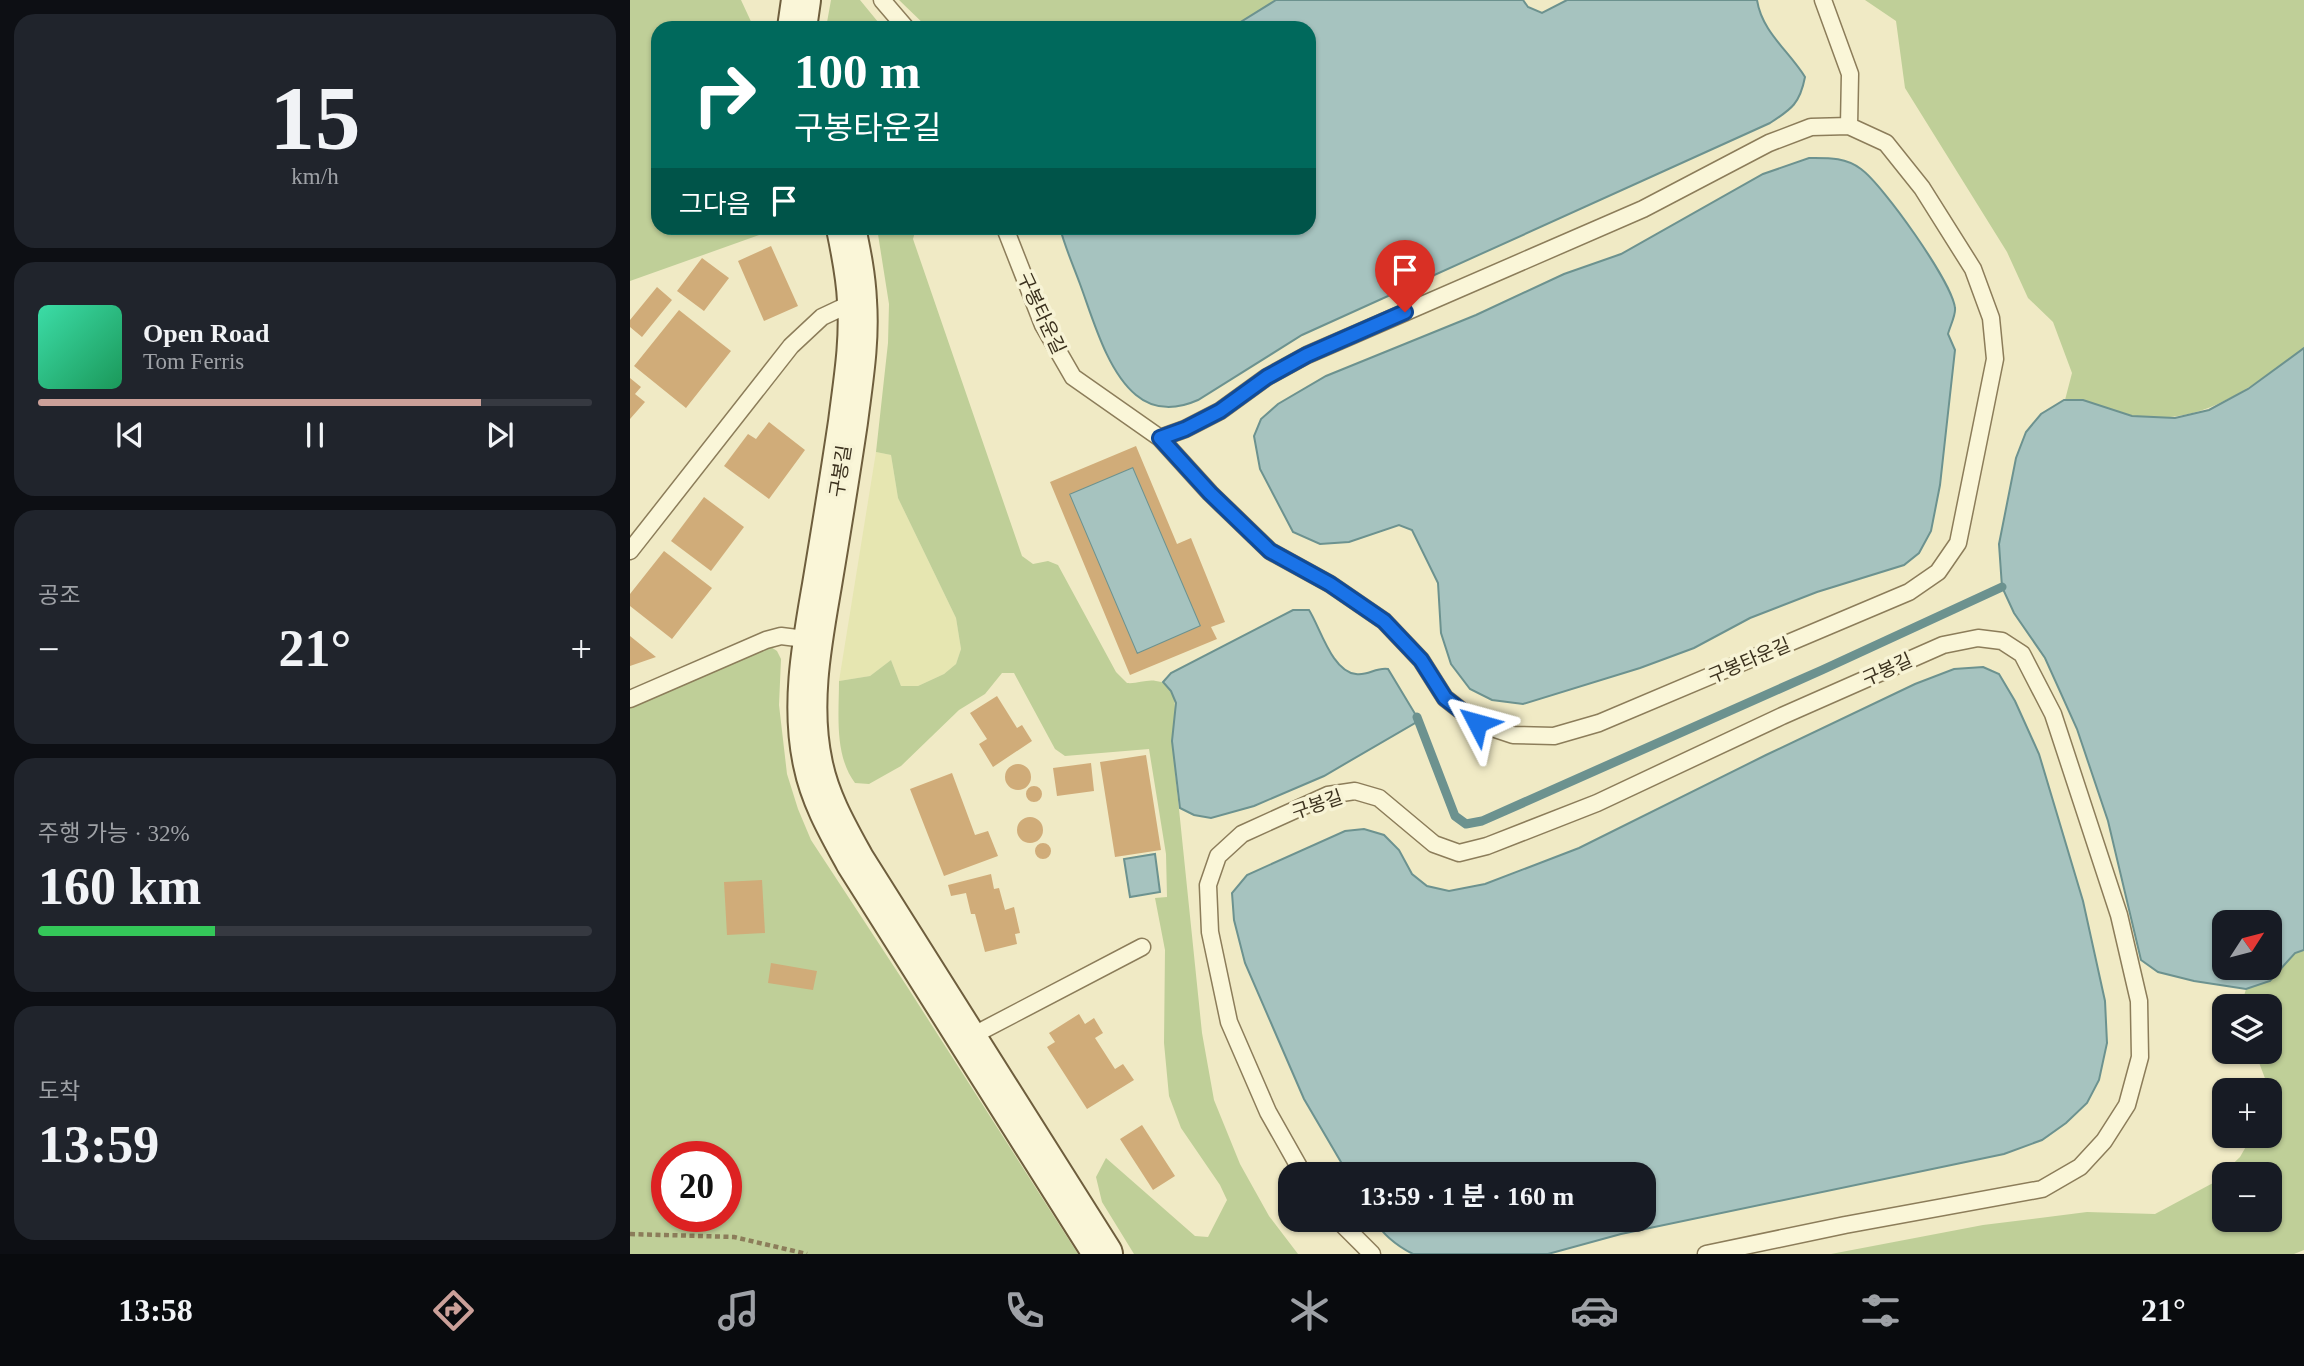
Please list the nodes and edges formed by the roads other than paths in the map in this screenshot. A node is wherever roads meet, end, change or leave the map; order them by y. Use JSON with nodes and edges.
{"nodes":[{"id":1,"x":882,"y":0,"type":"edge"},
{"id":2,"x":1823,"y":0,"type":"edge"},
{"id":3,"x":900,"y":21,"type":"edge"},
{"id":4,"x":1849,"y":126,"type":"junction"},
{"id":5,"x":848,"y":235,"type":"edge"},
{"id":6,"x":1008,"y":235,"type":"edge"},
{"id":7,"x":858,"y":301,"type":"junction"},
{"id":8,"x":1160,"y":438,"type":"junction"},
{"id":9,"x":630,"y":551,"type":"edge"},
{"id":10,"x":813,"y":640,"type":"junction"},
{"id":11,"x":630,"y":699,"type":"edge"},
{"id":12,"x":1142,"y":947,"type":"dead end"},
{"id":13,"x":968,"y":1038,"type":"junction"},
{"id":14,"x":1296,"y":1162,"type":"edge"},
{"id":15,"x":1350,"y":1232,"type":"edge"},
{"id":16,"x":1103,"y":1254,"type":"edge"},
{"id":17,"x":1373,"y":1254,"type":"edge"},
{"id":18,"x":1706,"y":1254,"type":"edge"}],
"edges":[{"from":1,"to":3,"type":"lane"},
{"from":2,"to":4,"type":"lane"},
{"from":4,"to":8,"type":"lane","name":"구봉타운길"},
{"from":4,"to":8,"type":"lane","name":"구봉타운길"},
{"from":5,"to":7,"type":"street","name":"구봉길"},
{"from":6,"to":8,"type":"lane","name":"구봉타운길"},
{"from":7,"to":9,"type":"lane"},
{"from":7,"to":10,"type":"street","name":"구봉길"},
{"from":10,"to":11,"type":"lane"},
{"from":10,"to":13,"type":"street","name":"구봉길"},
{"from":12,"to":13,"type":"lane"},
{"from":13,"to":16,"type":"street","name":"구봉길"},
{"from":14,"to":18,"type":"lane","name":"구봉길"},
{"from":15,"to":17,"type":"lane"}]}
